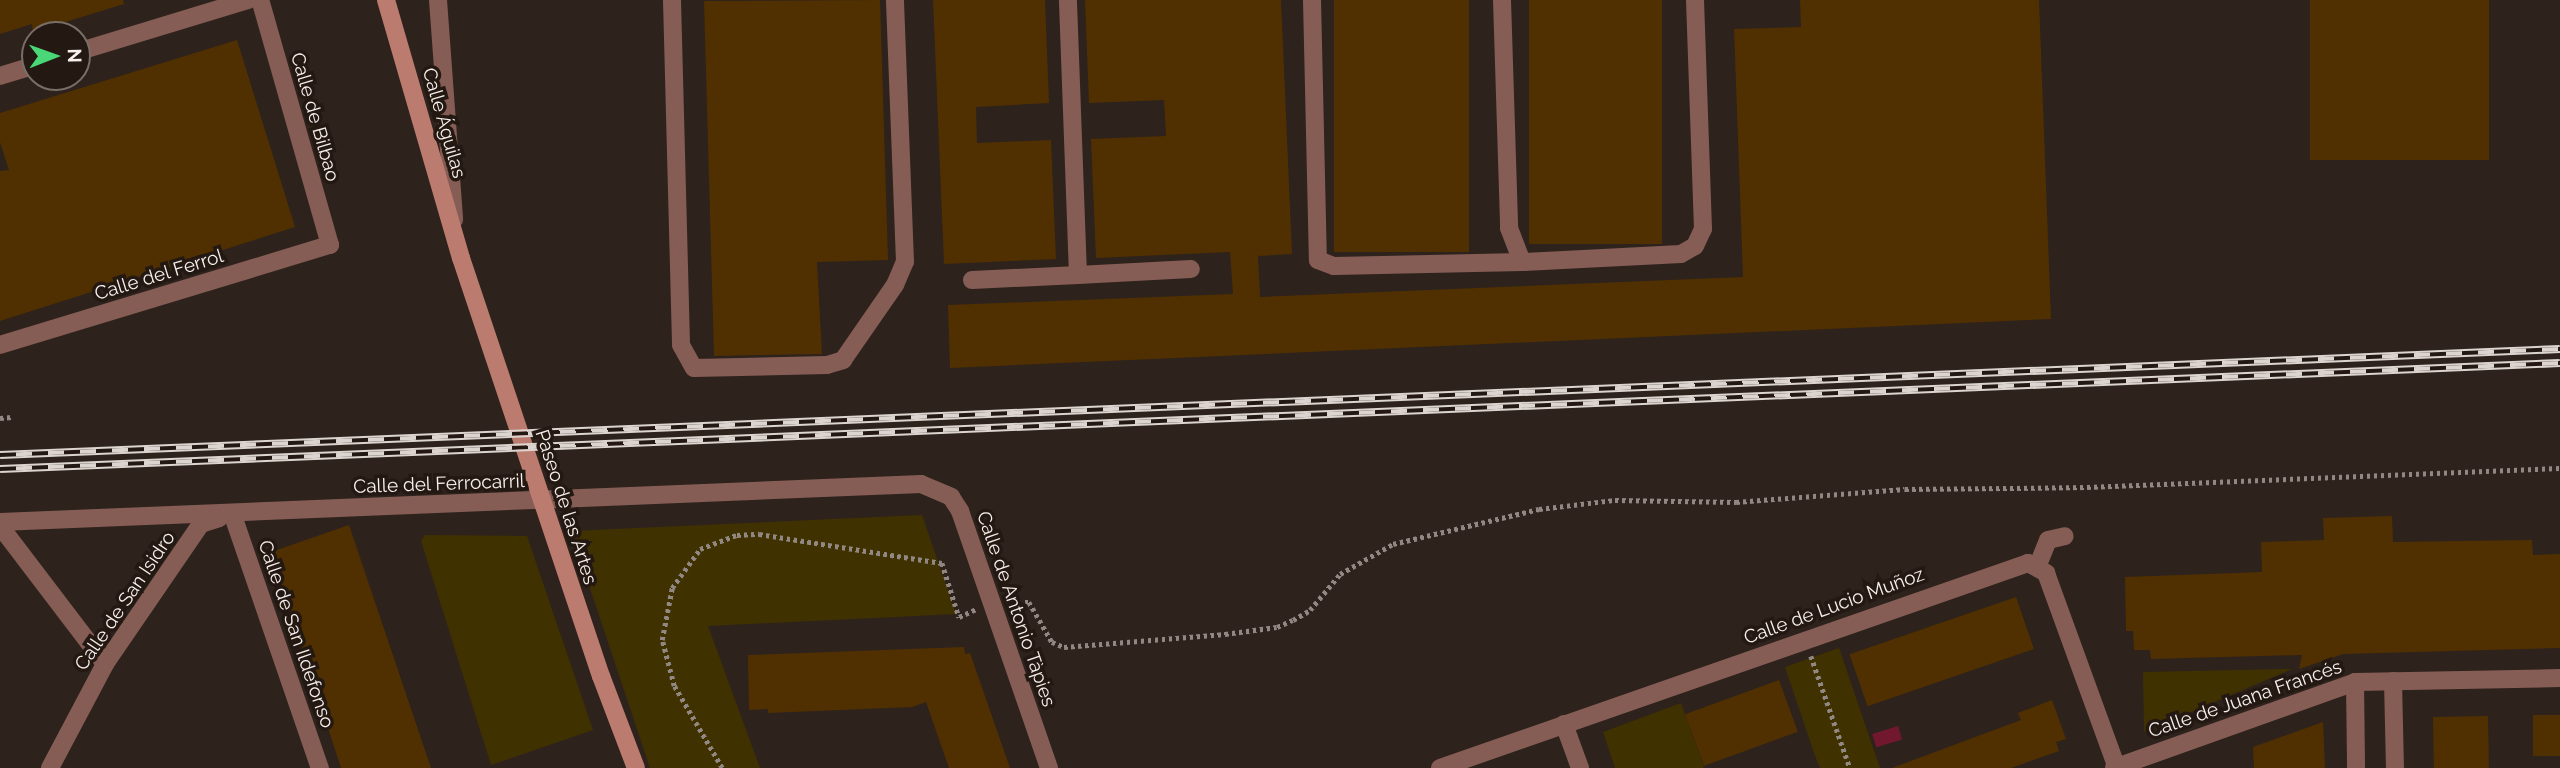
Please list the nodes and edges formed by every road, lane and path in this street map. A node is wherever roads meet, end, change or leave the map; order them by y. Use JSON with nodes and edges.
{"nodes":[{"id":1,"x":248,"y":0,"type":"edge"},
{"id":2,"x":260,"y":0,"type":"edge"},
{"id":3,"x":386,"y":0,"type":"edge"},
{"id":4,"x":438,"y":0,"type":"edge"},
{"id":5,"x":672,"y":0,"type":"edge"},
{"id":6,"x":895,"y":0,"type":"edge"},
{"id":7,"x":1068,"y":0,"type":"edge"},
{"id":8,"x":1312,"y":0,"type":"edge"},
{"id":9,"x":1502,"y":0,"type":"edge"},
{"id":10,"x":1695,"y":0,"type":"edge"},
{"id":11,"x":91,"y":48,"type":"edge"},
{"id":12,"x":21,"y":69,"type":"edge"},
{"id":13,"x":0,"y":76,"type":"edge"},
{"id":14,"x":454,"y":233,"type":"junction"},
{"id":15,"x":330,"y":245,"type":"joint"},
{"id":16,"x":461,"y":258,"type":"joint"},
{"id":17,"x":1522,"y":261,"type":"junction"},
{"id":18,"x":1191,"y":269,"type":"dead end"},
{"id":19,"x":1078,"y":275,"type":"junction"},
{"id":20,"x":972,"y":280,"type":"dead end"},
{"id":21,"x":0,"y":345,"type":"edge"},
{"id":22,"x":12,"y":417,"type":"dead end"},
{"id":23,"x":0,"y":418,"type":"edge"},
{"id":24,"x":2560,"y":468,"type":"edge"},
{"id":25,"x":921,"y":484,"type":"joint"},
{"id":26,"x":232,"y":513,"type":"junction"},
{"id":27,"x":0,"y":524,"type":"edge"},
{"id":28,"x":2064,"y":536,"type":"dead end"},
{"id":29,"x":2038,"y":565,"type":"junction"},
{"id":30,"x":990,"y":602,"type":"junction"},
{"id":31,"x":1805,"y":639,"type":"junction"},
{"id":32,"x":105,"y":664,"type":"junction"},
{"id":33,"x":2560,"y":678,"type":"edge"},
{"id":34,"x":2393,"y":681,"type":"junction"},
{"id":35,"x":2355,"y":682,"type":"junction"},
{"id":36,"x":1564,"y":724,"type":"junction"},
{"id":37,"x":50,"y":768,"type":"edge"},
{"id":38,"x":320,"y":768,"type":"edge"},
{"id":39,"x":636,"y":768,"type":"edge"},
{"id":40,"x":722,"y":768,"type":"edge"},
{"id":41,"x":1049,"y":768,"type":"edge"},
{"id":42,"x":1440,"y":768,"type":"edge"},
{"id":43,"x":1580,"y":768,"type":"edge"},
{"id":44,"x":1850,"y":768,"type":"edge"},
{"id":45,"x":2116,"y":768,"type":"edge"},
{"id":46,"x":2356,"y":768,"type":"edge"},
{"id":47,"x":2395,"y":768,"type":"edge"}],
"edges":[{"from":1,"to":11,"type":"street"},
{"from":2,"to":15,"type":"street","name":"Calle de Bilbao"},
{"from":3,"to":14,"type":"main road","name":"Calle Águilas"},
{"from":4,"to":14,"type":"street"},
{"from":5,"to":6,"type":"street"},
{"from":7,"to":19,"type":"street"},
{"from":8,"to":17,"type":"street"},
{"from":9,"to":17,"type":"street"},
{"from":10,"to":17,"type":"street"},
{"from":12,"to":13,"type":"street"},
{"from":14,"to":16,"type":"main road","name":"Calle Águilas"},
{"from":15,"to":21,"type":"street","name":"Calle del Ferrol"},
{"from":16,"to":39,"type":"main road","name":"Paseo de las Artes"},
{"from":18,"to":19,"type":"street"},
{"from":19,"to":20,"type":"street"},
{"from":22,"to":23,"type":"path"},
{"from":24,"to":30,"type":"path"},
{"from":25,"to":26,"type":"street","name":"Calle del Ferrocarril"},
{"from":25,"to":30,"type":"street","name":"Calle de Antonio Tàpies"},
{"from":26,"to":27,"type":"street","name":"Calle del Ferrocarril"},
{"from":26,"to":32,"type":"street","name":"Calle de San Isidro"},
{"from":26,"to":38,"type":"street","name":"Calle de San Ildefonso"},
{"from":27,"to":32,"type":"street"},
{"from":28,"to":29,"type":"street"},
{"from":29,"to":31,"type":"street","name":"Calle de Lucio Muñoz"},
{"from":29,"to":45,"type":"street"},
{"from":30,"to":40,"type":"path"},
{"from":30,"to":41,"type":"street","name":"Calle de Antonio Tàpies"},
{"from":31,"to":36,"type":"street","name":"Calle de Lucio Muñoz"},
{"from":31,"to":44,"type":"path"},
{"from":32,"to":37,"type":"street","name":"Calle de San Isidro"},
{"from":33,"to":34,"type":"street","name":"Calle de Juana Francés"},
{"from":34,"to":35,"type":"street","name":"Calle de Juana Francés"},
{"from":34,"to":47,"type":"street"},
{"from":35,"to":45,"type":"street","name":"Calle de Juana Francés"},
{"from":35,"to":46,"type":"street"},
{"from":36,"to":42,"type":"street","name":"Calle de Lucio Muñoz"},
{"from":36,"to":43,"type":"street"}]}
